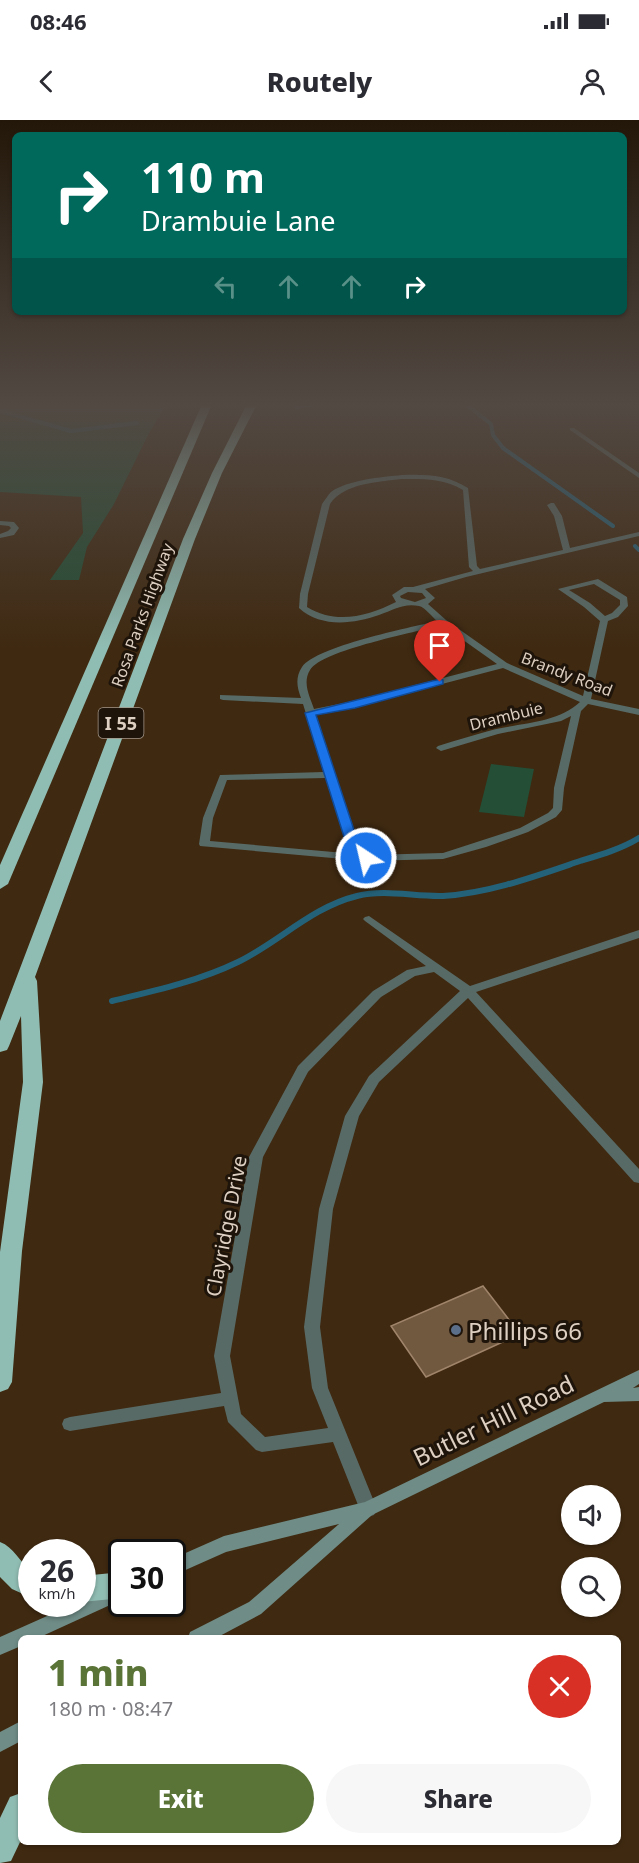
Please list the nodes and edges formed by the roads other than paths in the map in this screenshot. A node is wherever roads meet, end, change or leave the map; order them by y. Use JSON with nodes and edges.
{"nodes":[{"id":1,"x":172,"y":485,"type":"edge"},
{"id":2,"x":213,"y":485,"type":"edge"},
{"id":3,"x":358,"y":485,"type":"edge"},
{"id":4,"x":462,"y":485,"type":"edge"},
{"id":5,"x":551,"y":505,"type":"dead end"},
{"id":6,"x":0,"y":522,"type":"edge"},
{"id":7,"x":639,"y":534,"type":"edge"},
{"id":8,"x":0,"y":536,"type":"edge"},
{"id":9,"x":567,"y":552,"type":"junction"},
{"id":10,"x":478,"y":572,"type":"junction"},
{"id":11,"x":416,"y":589,"type":"junction"},
{"id":12,"x":402,"y":602,"type":"junction"},
{"id":13,"x":422,"y":603,"type":"junction"},
{"id":14,"x":604,"y":620,"type":"junction"},
{"id":15,"x":444,"y":622,"type":"junction"},
{"id":16,"x":504,"y":665,"type":"junction"},
{"id":17,"x":223,"y":698,"type":"dead end"},
{"id":18,"x":307,"y":701,"type":"junction"},
{"id":19,"x":586,"y":701,"type":"junction"},
{"id":20,"x":577,"y":710,"type":"junction"},
{"id":21,"x":639,"y":712,"type":"edge"},
{"id":22,"x":310,"y":713,"type":"junction"},
{"id":23,"x":441,"y":748,"type":"dead end"},
{"id":24,"x":330,"y":775,"type":"junction"},
{"id":25,"x":366,"y":858,"type":"junction"},
{"id":26,"x":0,"y":884,"type":"edge"},
{"id":27,"x":369,"y":919,"type":"dead end"},
{"id":28,"x":639,"y":934,"type":"edge"},
{"id":29,"x":437,"y":968,"type":"junction"},
{"id":30,"x":28,"y":972,"type":"junction"},
{"id":31,"x":468,"y":991,"type":"junction"},
{"id":32,"x":0,"y":1046,"type":"edge"},
{"id":33,"x":639,"y":1178,"type":"edge"},
{"id":34,"x":639,"y":1377,"type":"edge"},
{"id":35,"x":0,"y":1382,"type":"edge"},
{"id":36,"x":639,"y":1394,"type":"edge"},
{"id":37,"x":600,"y":1396,"type":"junction"},
{"id":38,"x":230,"y":1398,"type":"junction"},
{"id":39,"x":70,"y":1424,"type":"dead end"},
{"id":40,"x":339,"y":1434,"type":"junction"},
{"id":41,"x":368,"y":1509,"type":"junction"},
{"id":42,"x":0,"y":1554,"type":"edge"},
{"id":43,"x":186,"y":1562,"type":"edge"},
{"id":44,"x":18,"y":1578,"type":"edge"},
{"id":45,"x":108,"y":1597,"type":"edge"},
{"id":46,"x":24,"y":1635,"type":"edge"},
{"id":47,"x":204,"y":1635,"type":"edge"},
{"id":48,"x":18,"y":1638,"type":"edge"},
{"id":49,"x":0,"y":1646,"type":"edge"},
{"id":50,"x":18,"y":1733,"type":"edge"},
{"id":51,"x":0,"y":1742,"type":"edge"},
{"id":52,"x":18,"y":1814,"type":"edge"},
{"id":53,"x":0,"y":1850,"type":"edge"}],
"edges":[{"from":1,"to":26,"type":"highway","name":"Rosa Parks Highway","number":"I 55"},
{"from":2,"to":30,"type":"highway","name":"Rosa Parks Highway","number":"I 55"},
{"from":3,"to":12,"type":"street"},
{"from":4,"to":10,"type":"street"},
{"from":5,"to":9,"type":"street"},
{"from":6,"to":8,"type":"street"},
{"from":7,"to":9,"type":"street"},
{"from":9,"to":10,"type":"street"},
{"from":10,"to":11,"type":"street"},
{"from":11,"to":12,"type":"street"},
{"from":11,"to":13,"type":"street"},
{"from":12,"to":13,"type":"street"},
{"from":13,"to":15,"type":"street","name":"Brandy Road"},
{"from":14,"to":14,"type":"street"},
{"from":14,"to":19,"type":"street"},
{"from":15,"to":16,"type":"street","name":"Brandy Road"},
{"from":15,"to":18,"type":"street"},
{"from":16,"to":19,"type":"street","name":"Brandy Road"},
{"from":16,"to":22,"type":"street"},
{"from":17,"to":18,"type":"street"},
{"from":18,"to":22,"type":"street"},
{"from":19,"to":20,"type":"street"},
{"from":19,"to":21,"type":"street","name":"Brandy Road"},
{"from":20,"to":23,"type":"street","name":"Drambuie"},
{"from":20,"to":25,"type":"street"},
{"from":22,"to":24,"type":"street"},
{"from":24,"to":25,"type":"street"},
{"from":24,"to":25,"type":"street"},
{"from":27,"to":29,"type":"street"},
{"from":28,"to":31,"type":"street"},
{"from":29,"to":31,"type":"street"},
{"from":29,"to":38,"type":"street","name":"Clayridge Drive"},
{"from":30,"to":32,"type":"highway","name":"Rosa Parks Highway","number":"I 55"},
{"from":30,"to":35,"type":"highway"},
{"from":31,"to":33,"type":"street"},
{"from":31,"to":40,"type":"street"},
{"from":34,"to":37,"type":"main road","name":"Butler Hill Road"},
{"from":36,"to":37,"type":"main road"},
{"from":37,"to":41,"type":"main road","name":"Butler Hill Road"},
{"from":38,"to":39,"type":"street"},
{"from":38,"to":40,"type":"street","name":"Clayridge Drive"},
{"from":40,"to":41,"type":"street"},
{"from":41,"to":43,"type":"main road","name":"Butler Hill Road"},
{"from":41,"to":47,"type":"main road","name":"Butler Hill Road"},
{"from":42,"to":44,"type":"highway"},
{"from":45,"to":46,"type":"main road"},
{"from":48,"to":49,"type":"main road"},
{"from":50,"to":51,"type":"main road"},
{"from":52,"to":53,"type":"highway"}]}
